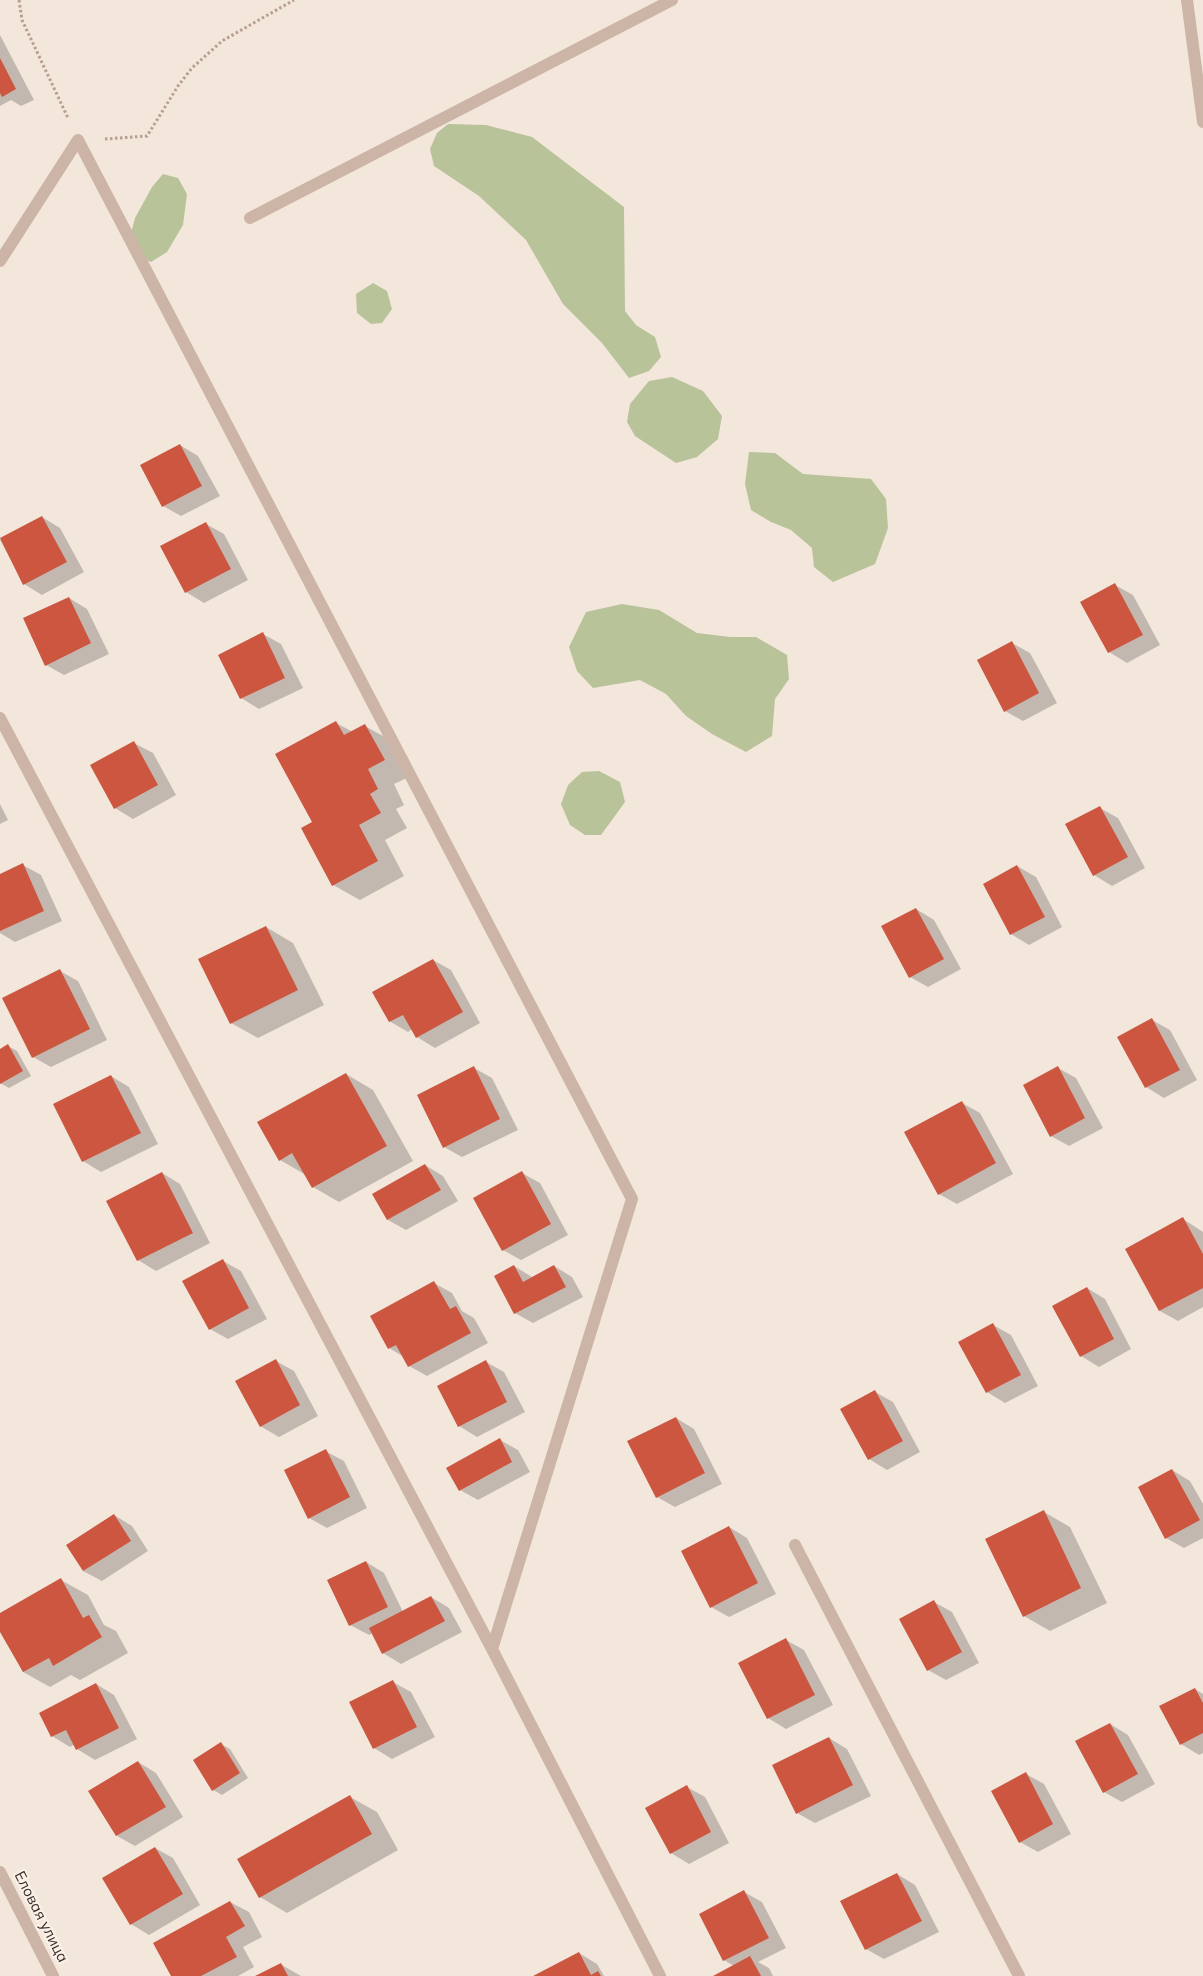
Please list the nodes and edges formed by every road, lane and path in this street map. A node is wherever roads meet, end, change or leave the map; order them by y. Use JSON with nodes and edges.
{"nodes":[{"id":1,"x":19,"y":0,"type":"edge"},
{"id":2,"x":294,"y":0,"type":"edge"},
{"id":3,"x":672,"y":0,"type":"edge"},
{"id":4,"x":1187,"y":0,"type":"edge"},
{"id":5,"x":1203,"y":122,"type":"edge"},
{"id":6,"x":78,"y":140,"type":"junction"},
{"id":7,"x":250,"y":218,"type":"dead end"},
{"id":8,"x":0,"y":260,"type":"edge"},
{"id":9,"x":0,"y":718,"type":"edge"},
{"id":10,"x":795,"y":1544,"type":"dead end"},
{"id":11,"x":492,"y":1649,"type":"junction"},
{"id":12,"x":0,"y":1872,"type":"edge"},
{"id":13,"x":53,"y":1976,"type":"edge"},
{"id":14,"x":660,"y":1976,"type":"edge"},
{"id":15,"x":1019,"y":1976,"type":"edge"}],
"edges":[{"from":1,"to":6,"type":"path"},
{"from":2,"to":6,"type":"path"},
{"from":3,"to":7,"type":"street"},
{"from":4,"to":5,"type":"street"},
{"from":6,"to":8,"type":"street"},
{"from":6,"to":11,"type":"street"},
{"from":9,"to":11,"type":"street"},
{"from":10,"to":15,"type":"street"},
{"from":11,"to":14,"type":"street"},
{"from":12,"to":13,"type":"street","name":"Еловая улица"}]}
